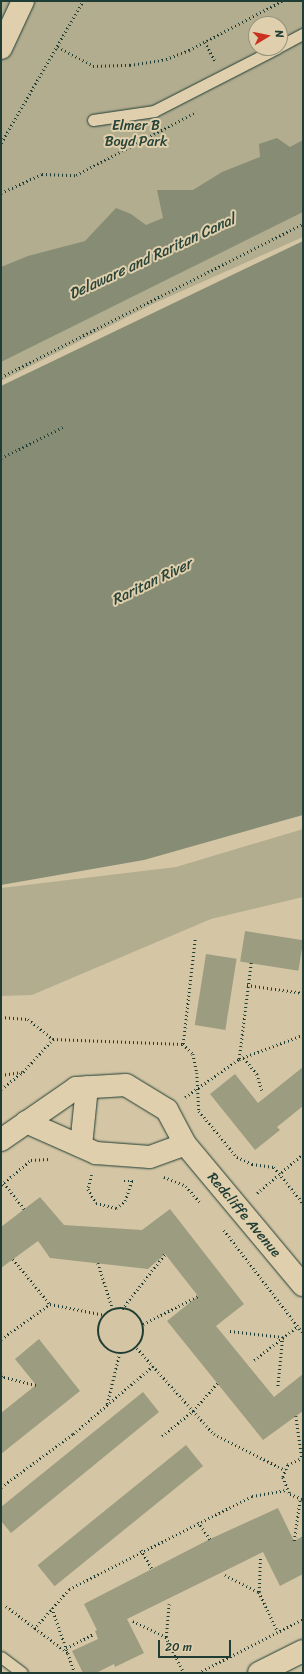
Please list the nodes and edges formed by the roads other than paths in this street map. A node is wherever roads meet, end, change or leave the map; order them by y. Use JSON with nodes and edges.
{"nodes":[{"id":1,"x":23,"y":1,"type":"edge"},
{"id":2,"x":303,"y":34,"type":"edge"},
{"id":3,"x":288,"y":42,"type":"edge"},
{"id":4,"x":1,"y":48,"type":"edge"},
{"id":5,"x":261,"y":56,"type":"edge"},
{"id":6,"x":94,"y":120,"type":"dead end"},
{"id":7,"x":87,"y":1087,"type":"junction"},
{"id":8,"x":26,"y":1122,"type":"junction"},
{"id":9,"x":1,"y":1140,"type":"edge"},
{"id":10,"x":185,"y":1144,"type":"junction"},
{"id":11,"x":89,"y":1150,"type":"junction"},
{"id":12,"x":303,"y":1285,"type":"edge"},
{"id":13,"x":303,"y":1651,"type":"edge"},
{"id":14,"x":1,"y":1657,"type":"edge"},
{"id":15,"x":22,"y":1673,"type":"edge"},
{"id":16,"x":259,"y":1673,"type":"edge"}],
"edges":[{"from":1,"to":4,"type":"street"},
{"from":2,"to":3,"type":"lane"},
{"from":5,"to":6,"type":"lane"},
{"from":7,"to":8,"type":"street"},
{"from":7,"to":10,"type":"street","name":"Redcliffe Avenue"},
{"from":7,"to":11,"type":"street"},
{"from":8,"to":9,"type":"street"},
{"from":8,"to":11,"type":"street"},
{"from":10,"to":11,"type":"street"},
{"from":10,"to":12,"type":"street","name":"Redcliffe Avenue"},
{"from":13,"to":16,"type":"street"},
{"from":14,"to":15,"type":"lane"}]}
